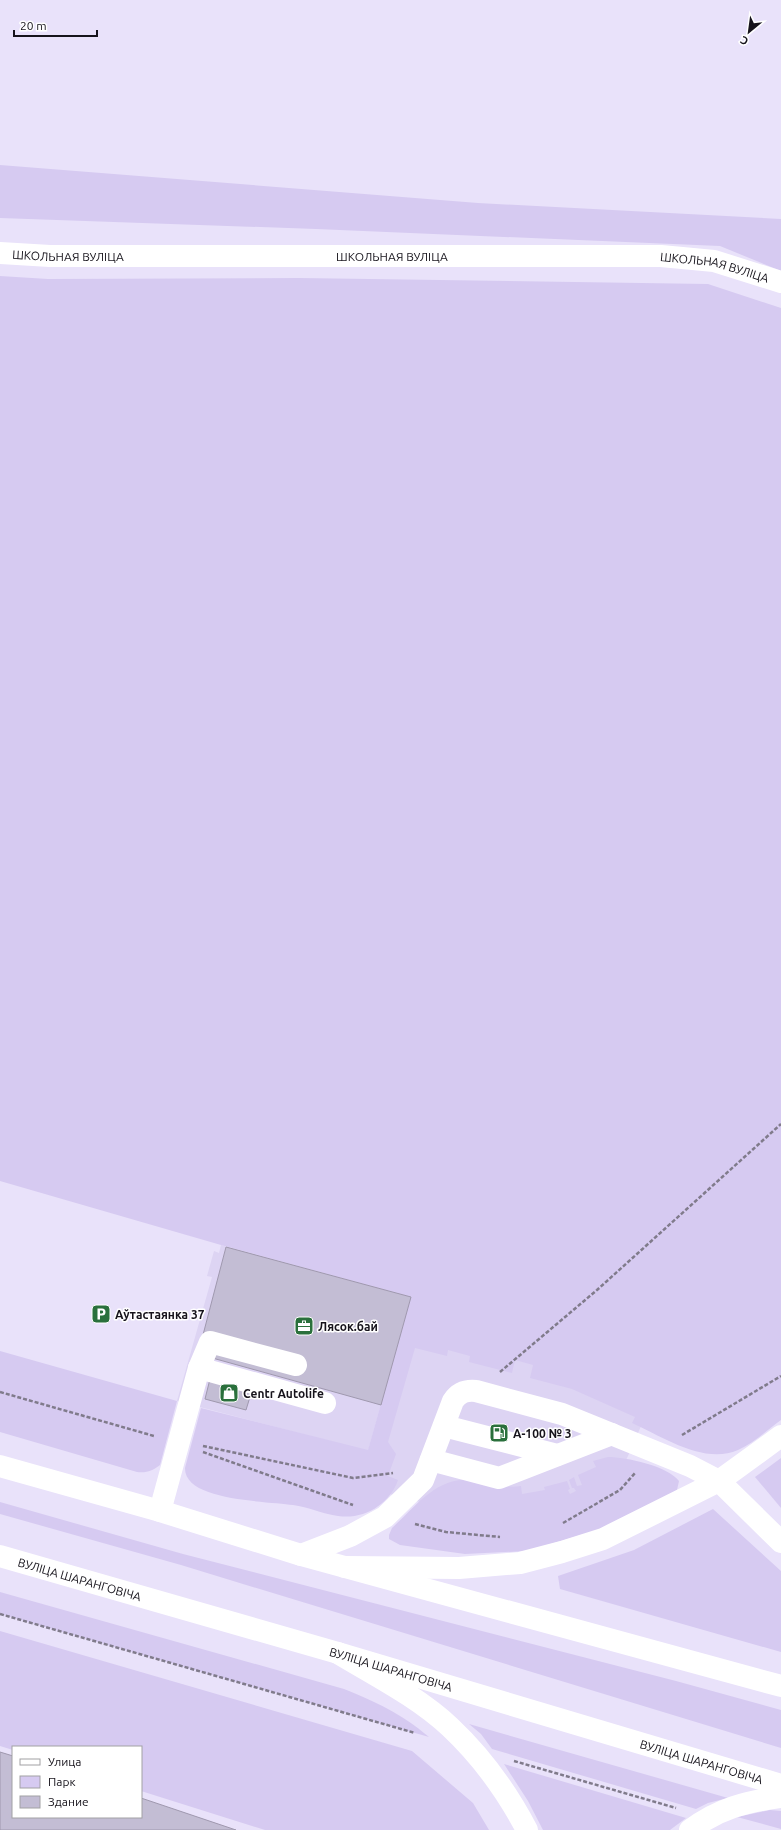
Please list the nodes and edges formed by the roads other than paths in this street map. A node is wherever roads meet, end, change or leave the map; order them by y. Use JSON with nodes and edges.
{"nodes":[{"id":1,"x":0,"y":253,"type":"edge"},
{"id":2,"x":781,"y":282,"type":"edge"},
{"id":3,"x":296,"y":1365,"type":"dead end"},
{"id":4,"x":199,"y":1368,"type":"junction"},
{"id":5,"x":324,"y":1403,"type":"dead end"},
{"id":6,"x":444,"y":1426,"type":"junction"},
{"id":7,"x":612,"y":1434,"type":"junction"},
{"id":8,"x":781,"y":1436,"type":"edge"},
{"id":9,"x":557,"y":1454,"type":"junction"},
{"id":10,"x":431,"y":1460,"type":"junction"},
{"id":11,"x":0,"y":1466,"type":"edge"},
{"id":12,"x":719,"y":1481,"type":"junction"},
{"id":13,"x":160,"y":1511,"type":"junction"},
{"id":14,"x":781,"y":1542,"type":"edge"},
{"id":15,"x":301,"y":1554,"type":"junction"},
{"id":16,"x":0,"y":1556,"type":"edge"},
{"id":17,"x":345,"y":1566,"type":"junction"},
{"id":18,"x":338,"y":1653,"type":"junction"},
{"id":19,"x":781,"y":1686,"type":"edge"},
{"id":20,"x":781,"y":1785,"type":"edge"},
{"id":21,"x":781,"y":1797,"type":"edge"},
{"id":22,"x":527,"y":1830,"type":"edge"},
{"id":23,"x":690,"y":1830,"type":"edge"}],
"edges":[{"from":1,"to":2,"type":"main road","name":"ШКОЛЬНАЯ ВУЛІЦА"},
{"from":3,"to":4,"type":"main road"},
{"from":4,"to":5,"type":"main road"},
{"from":4,"to":13,"type":"main road"},
{"from":6,"to":7,"type":"main road"},
{"from":6,"to":9,"type":"main road"},
{"from":6,"to":10,"type":"main road"},
{"from":7,"to":9,"type":"main road"},
{"from":7,"to":12,"type":"main road"},
{"from":8,"to":12,"type":"main road"},
{"from":9,"to":10,"type":"main road"},
{"from":10,"to":15,"type":"main road"},
{"from":11,"to":13,"type":"main road"},
{"from":12,"to":14,"type":"main road"},
{"from":12,"to":17,"type":"main road"},
{"from":13,"to":15,"type":"main road"},
{"from":15,"to":17,"type":"main road"},
{"from":16,"to":18,"type":"main road","name":"ВУЛІЦА ШАРАНГОВІЧА"},
{"from":17,"to":19,"type":"main road"},
{"from":18,"to":20,"type":"main road","name":"ВУЛІЦА ШАРАНГОВІЧА"},
{"from":18,"to":22,"type":"main road"},
{"from":21,"to":23,"type":"main road"}]}
